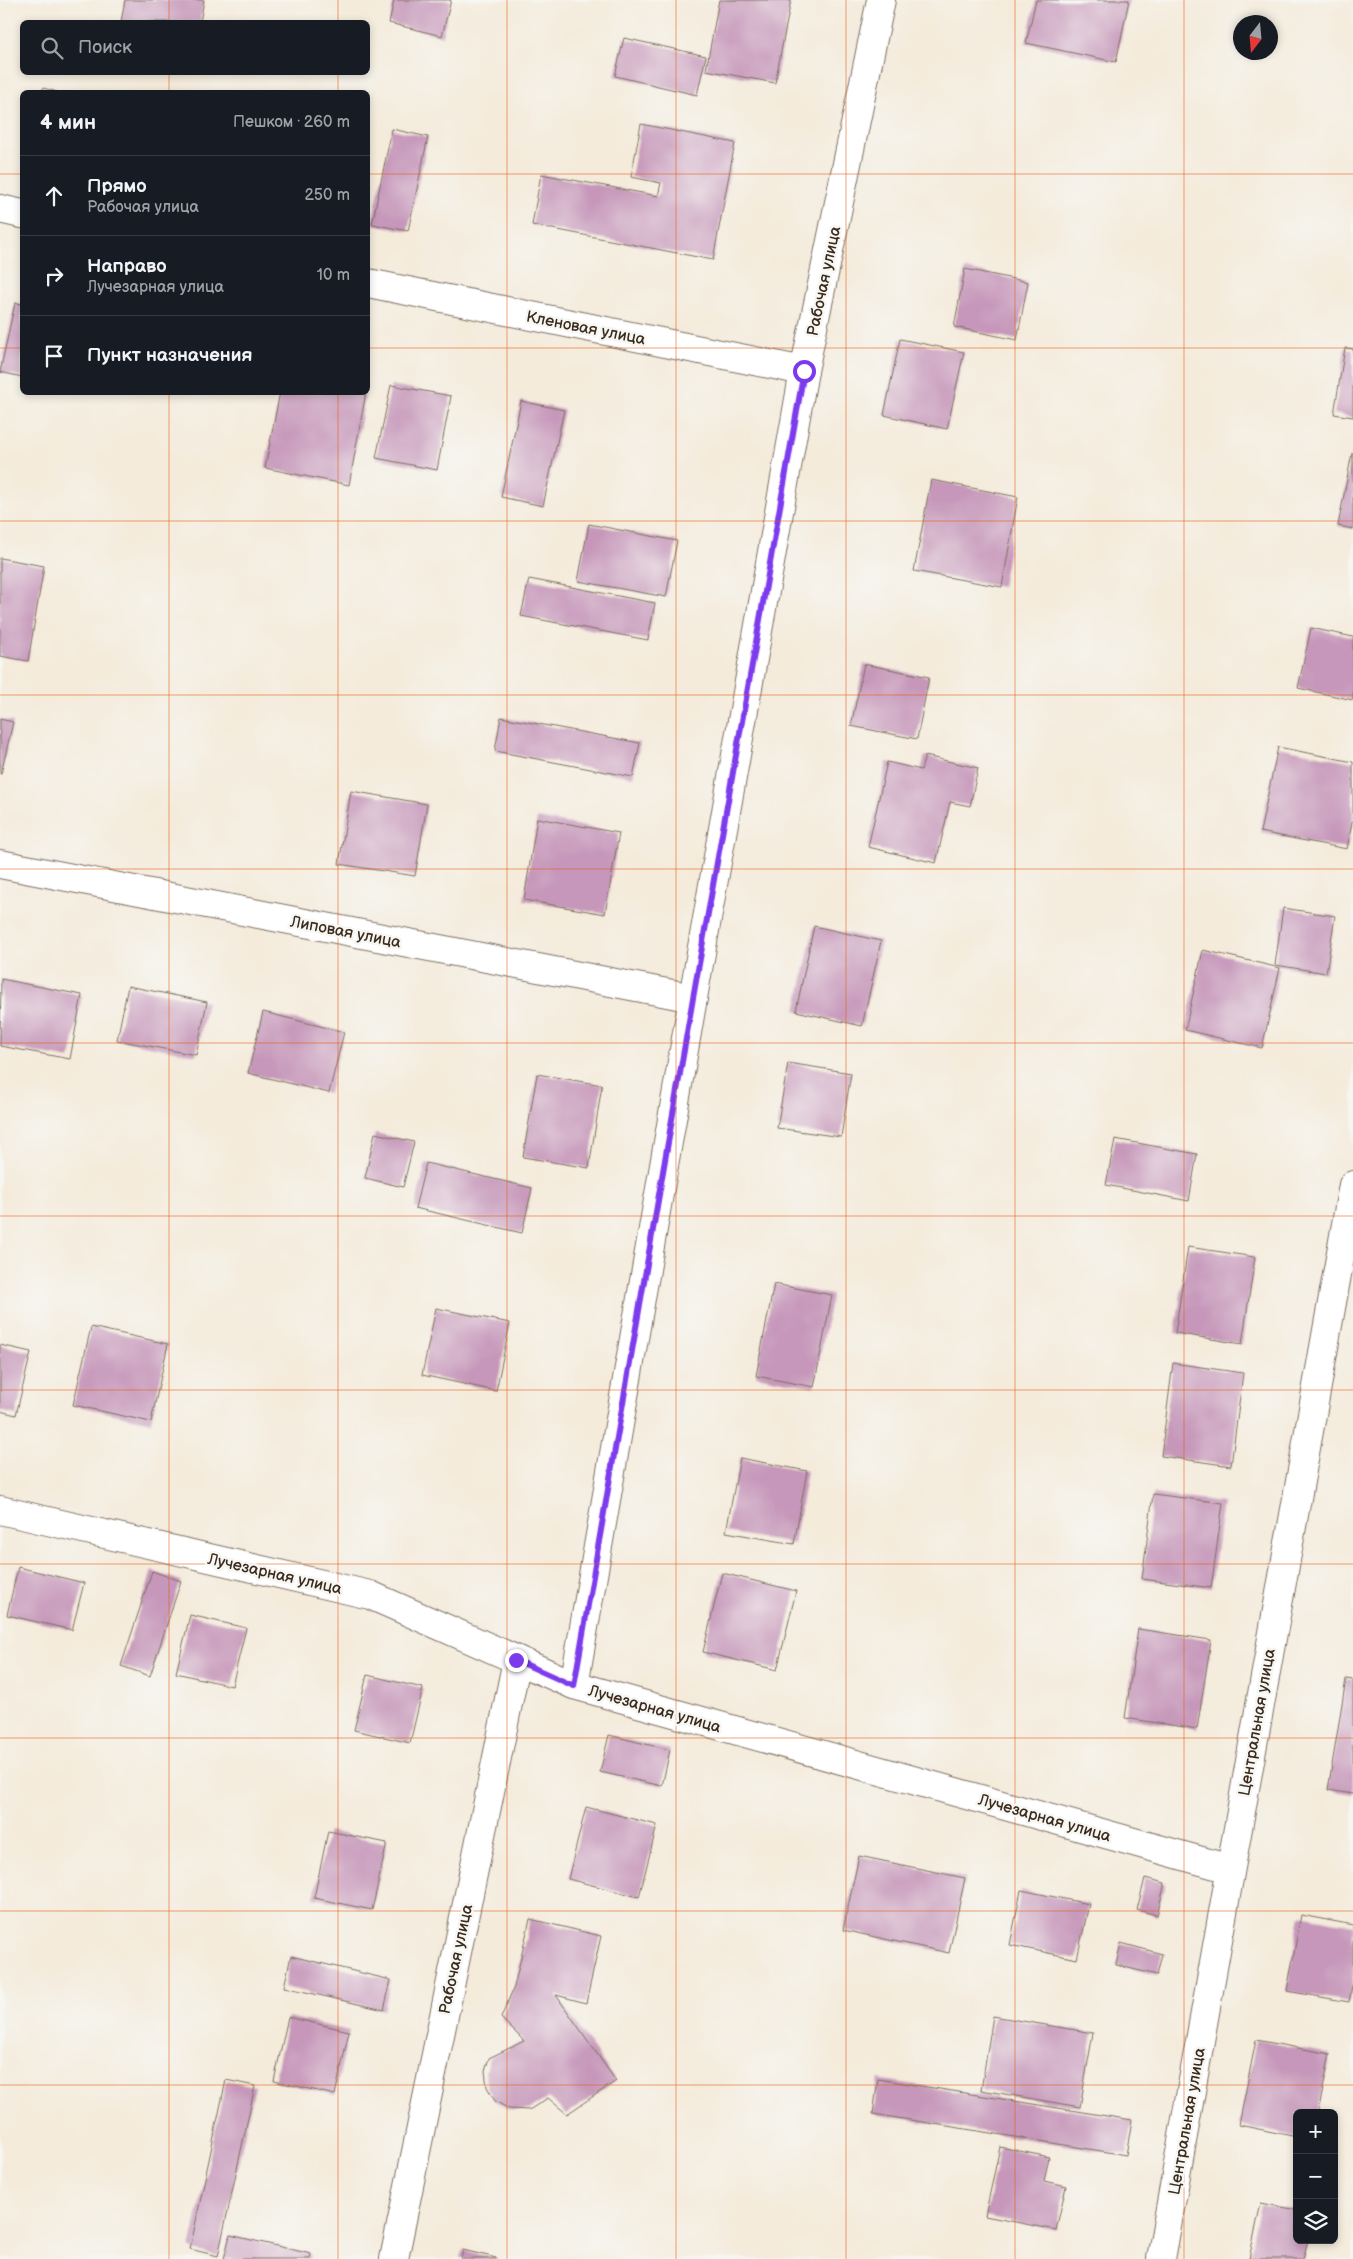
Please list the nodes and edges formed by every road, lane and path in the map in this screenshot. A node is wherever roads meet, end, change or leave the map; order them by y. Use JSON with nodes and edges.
{"nodes":[{"id":1,"x":881,"y":0,"type":"edge"},
{"id":2,"x":0,"y":209,"type":"edge"},
{"id":3,"x":20,"y":214,"type":"edge"},
{"id":4,"x":370,"y":283,"type":"edge"},
{"id":5,"x":804,"y":371,"type":"junction"},
{"id":6,"x":0,"y":864,"type":"edge"},
{"id":7,"x":693,"y":998,"type":"junction"},
{"id":8,"x":1353,"y":1185,"type":"edge"},
{"id":9,"x":0,"y":1510,"type":"edge"},
{"id":10,"x":516,"y":1660,"type":"junction"},
{"id":11,"x":574,"y":1686,"type":"junction"},
{"id":12,"x":1230,"y":1869,"type":"junction"},
{"id":13,"x":394,"y":2259,"type":"edge"},
{"id":14,"x":1162,"y":2259,"type":"edge"}],
"edges":[{"from":1,"to":5,"type":"street","name":"Рабочая улица"},
{"from":2,"to":3,"type":"street"},
{"from":4,"to":5,"type":"street","name":"Кленовая улица"},
{"from":5,"to":7,"type":"street","name":"Рабочая улица"},
{"from":6,"to":7,"type":"street","name":"Липовая улица"},
{"from":7,"to":11,"type":"street","name":"Рабочая улица"},
{"from":8,"to":12,"type":"street","name":"Центральная улица"},
{"from":9,"to":10,"type":"street","name":"Лучезарная улица"},
{"from":10,"to":11,"type":"street","name":"Лучезарная улица"},
{"from":10,"to":13,"type":"street","name":"Рабочая улица"},
{"from":11,"to":12,"type":"street","name":"Лучезарная улица"},
{"from":12,"to":14,"type":"street","name":"Центральная улица"}]}
